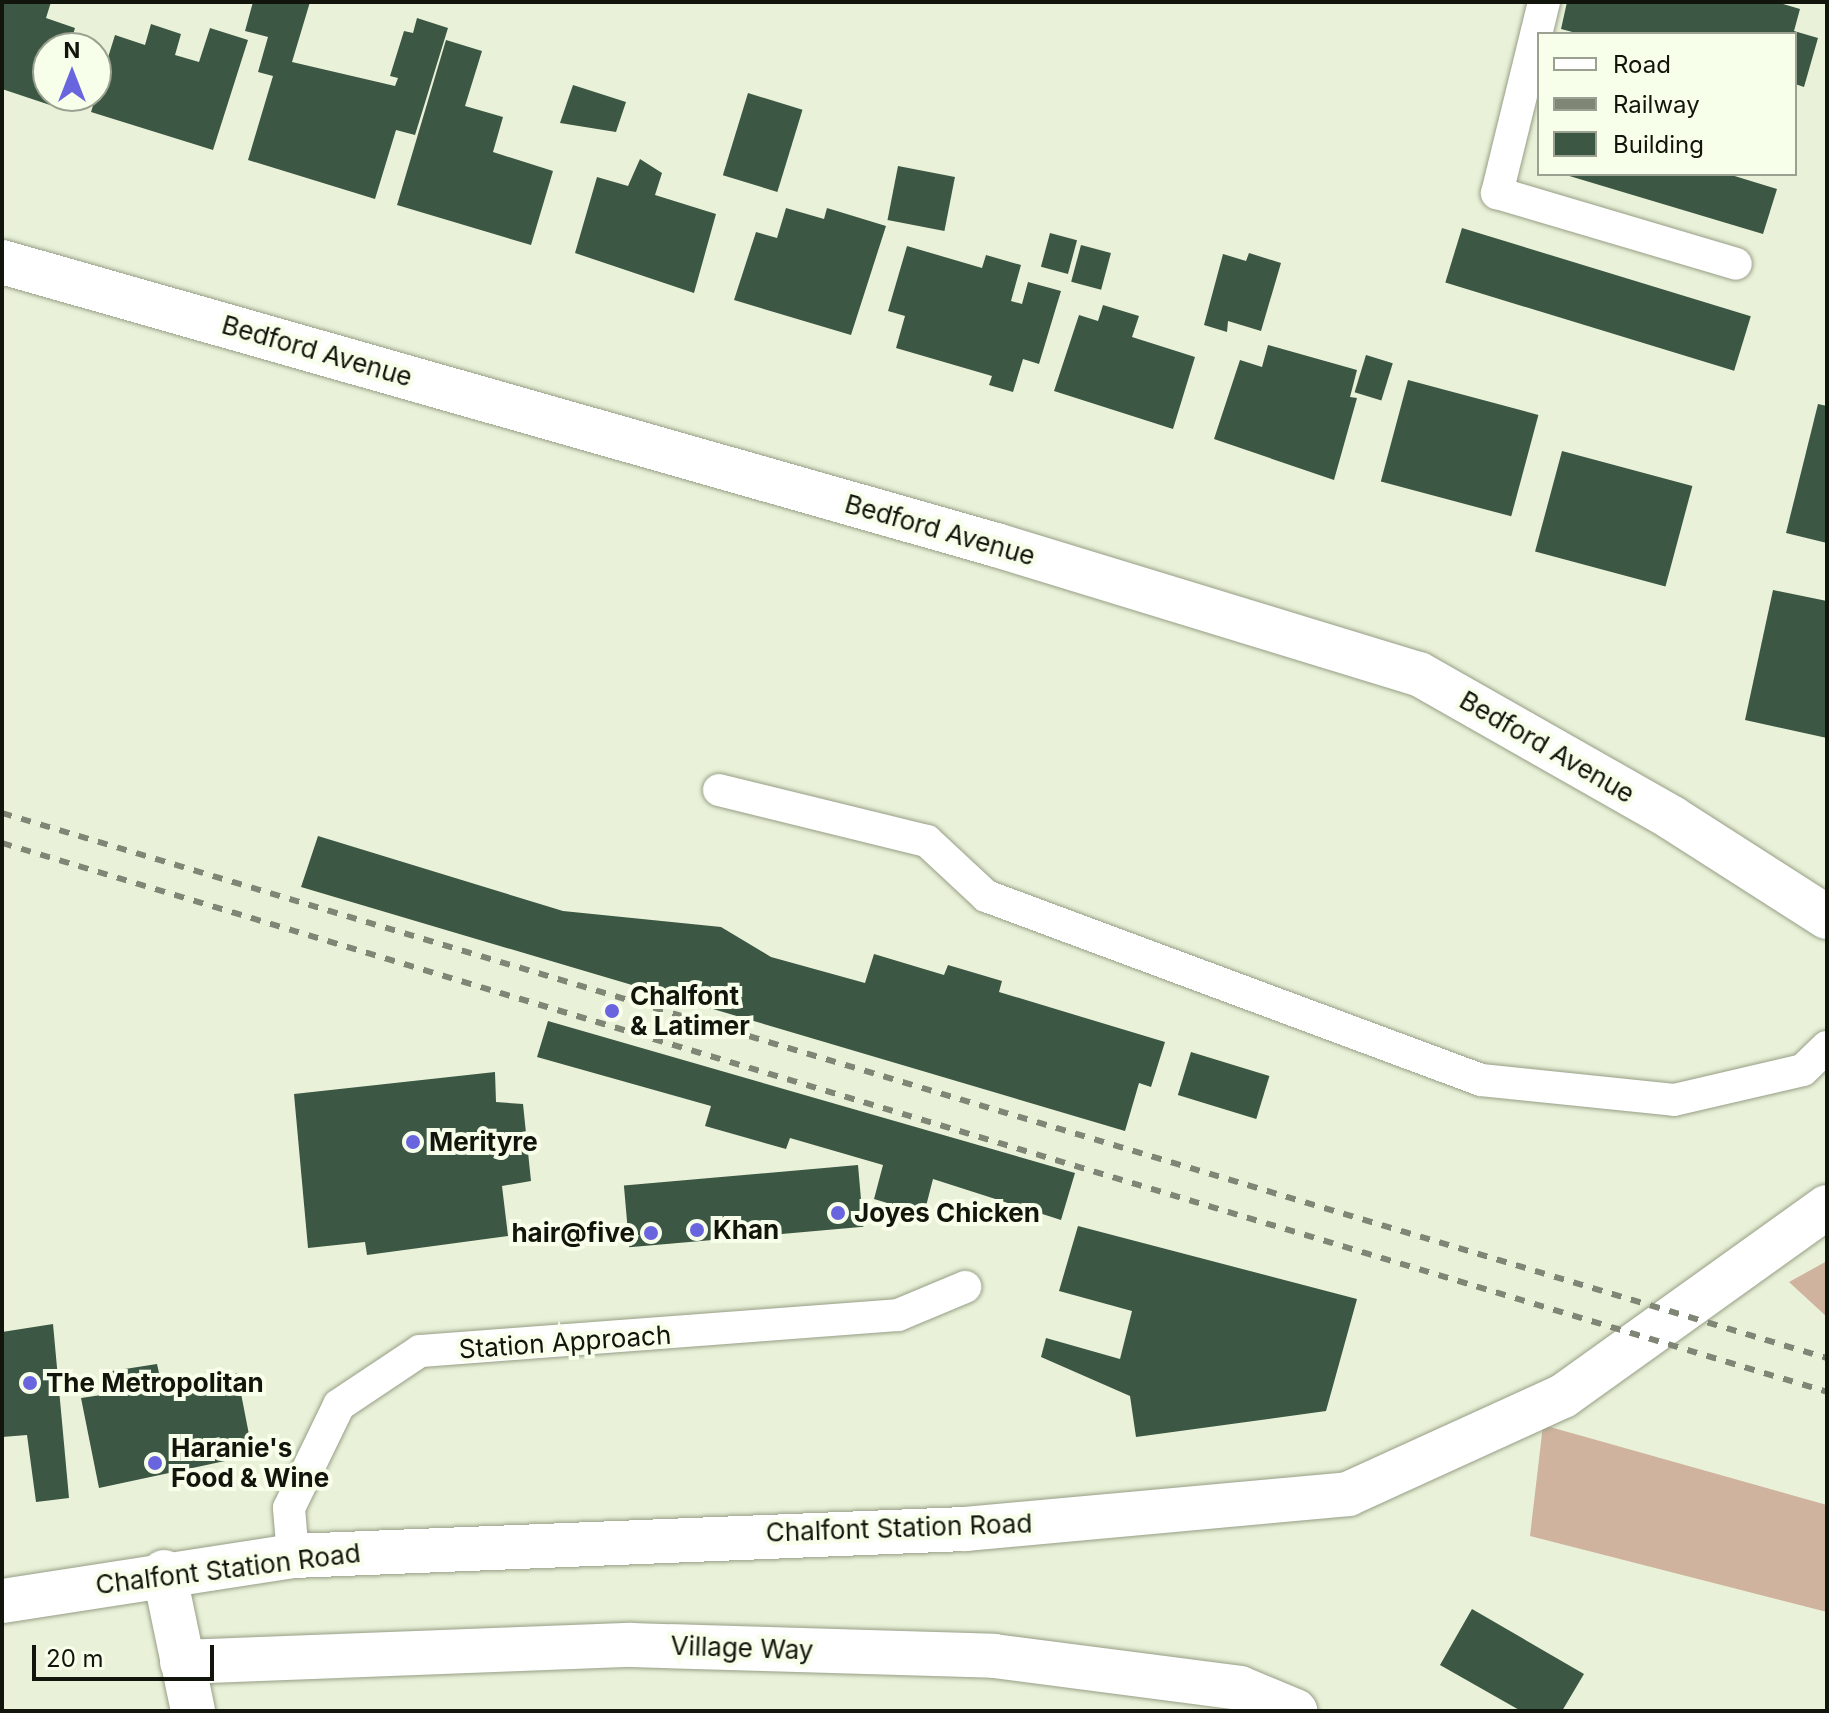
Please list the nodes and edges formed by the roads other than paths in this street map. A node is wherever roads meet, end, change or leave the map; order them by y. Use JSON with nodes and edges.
{"nodes":[{"id":1,"x":1544,"y":2,"type":"edge"},
{"id":2,"x":2,"y":262,"type":"edge"},
{"id":3,"x":1736,"y":264,"type":"dead end"},
{"id":4,"x":719,"y":790,"type":"dead end"},
{"id":5,"x":1827,"y":917,"type":"edge"},
{"id":6,"x":1827,"y":1047,"type":"edge"},
{"id":7,"x":1827,"y":1207,"type":"edge"},
{"id":8,"x":965,"y":1287,"type":"dead end"},
{"id":9,"x":293,"y":1556,"type":"junction"},
{"id":10,"x":164,"y":1572,"type":"junction"},
{"id":11,"x":2,"y":1601,"type":"edge"},
{"id":12,"x":182,"y":1662,"type":"junction"},
{"id":13,"x":193,"y":1711,"type":"edge"},
{"id":14,"x":1295,"y":1711,"type":"edge"}],
"edges":[{"from":1,"to":3,"type":"lane"},
{"from":2,"to":5,"type":"street","name":"Bedford Avenue"},
{"from":4,"to":6,"type":"lane"},
{"from":7,"to":9,"type":"street","name":"Chalfont Station Road"},
{"from":8,"to":9,"type":"lane","name":"Station Approach"},
{"from":9,"to":10,"type":"street","name":"Chalfont Station Road"},
{"from":10,"to":11,"type":"street","name":"Chalfont Station Road"},
{"from":10,"to":12,"type":"street"},
{"from":12,"to":13,"type":"street"},
{"from":12,"to":14,"type":"street","name":"Village Way"}]}
